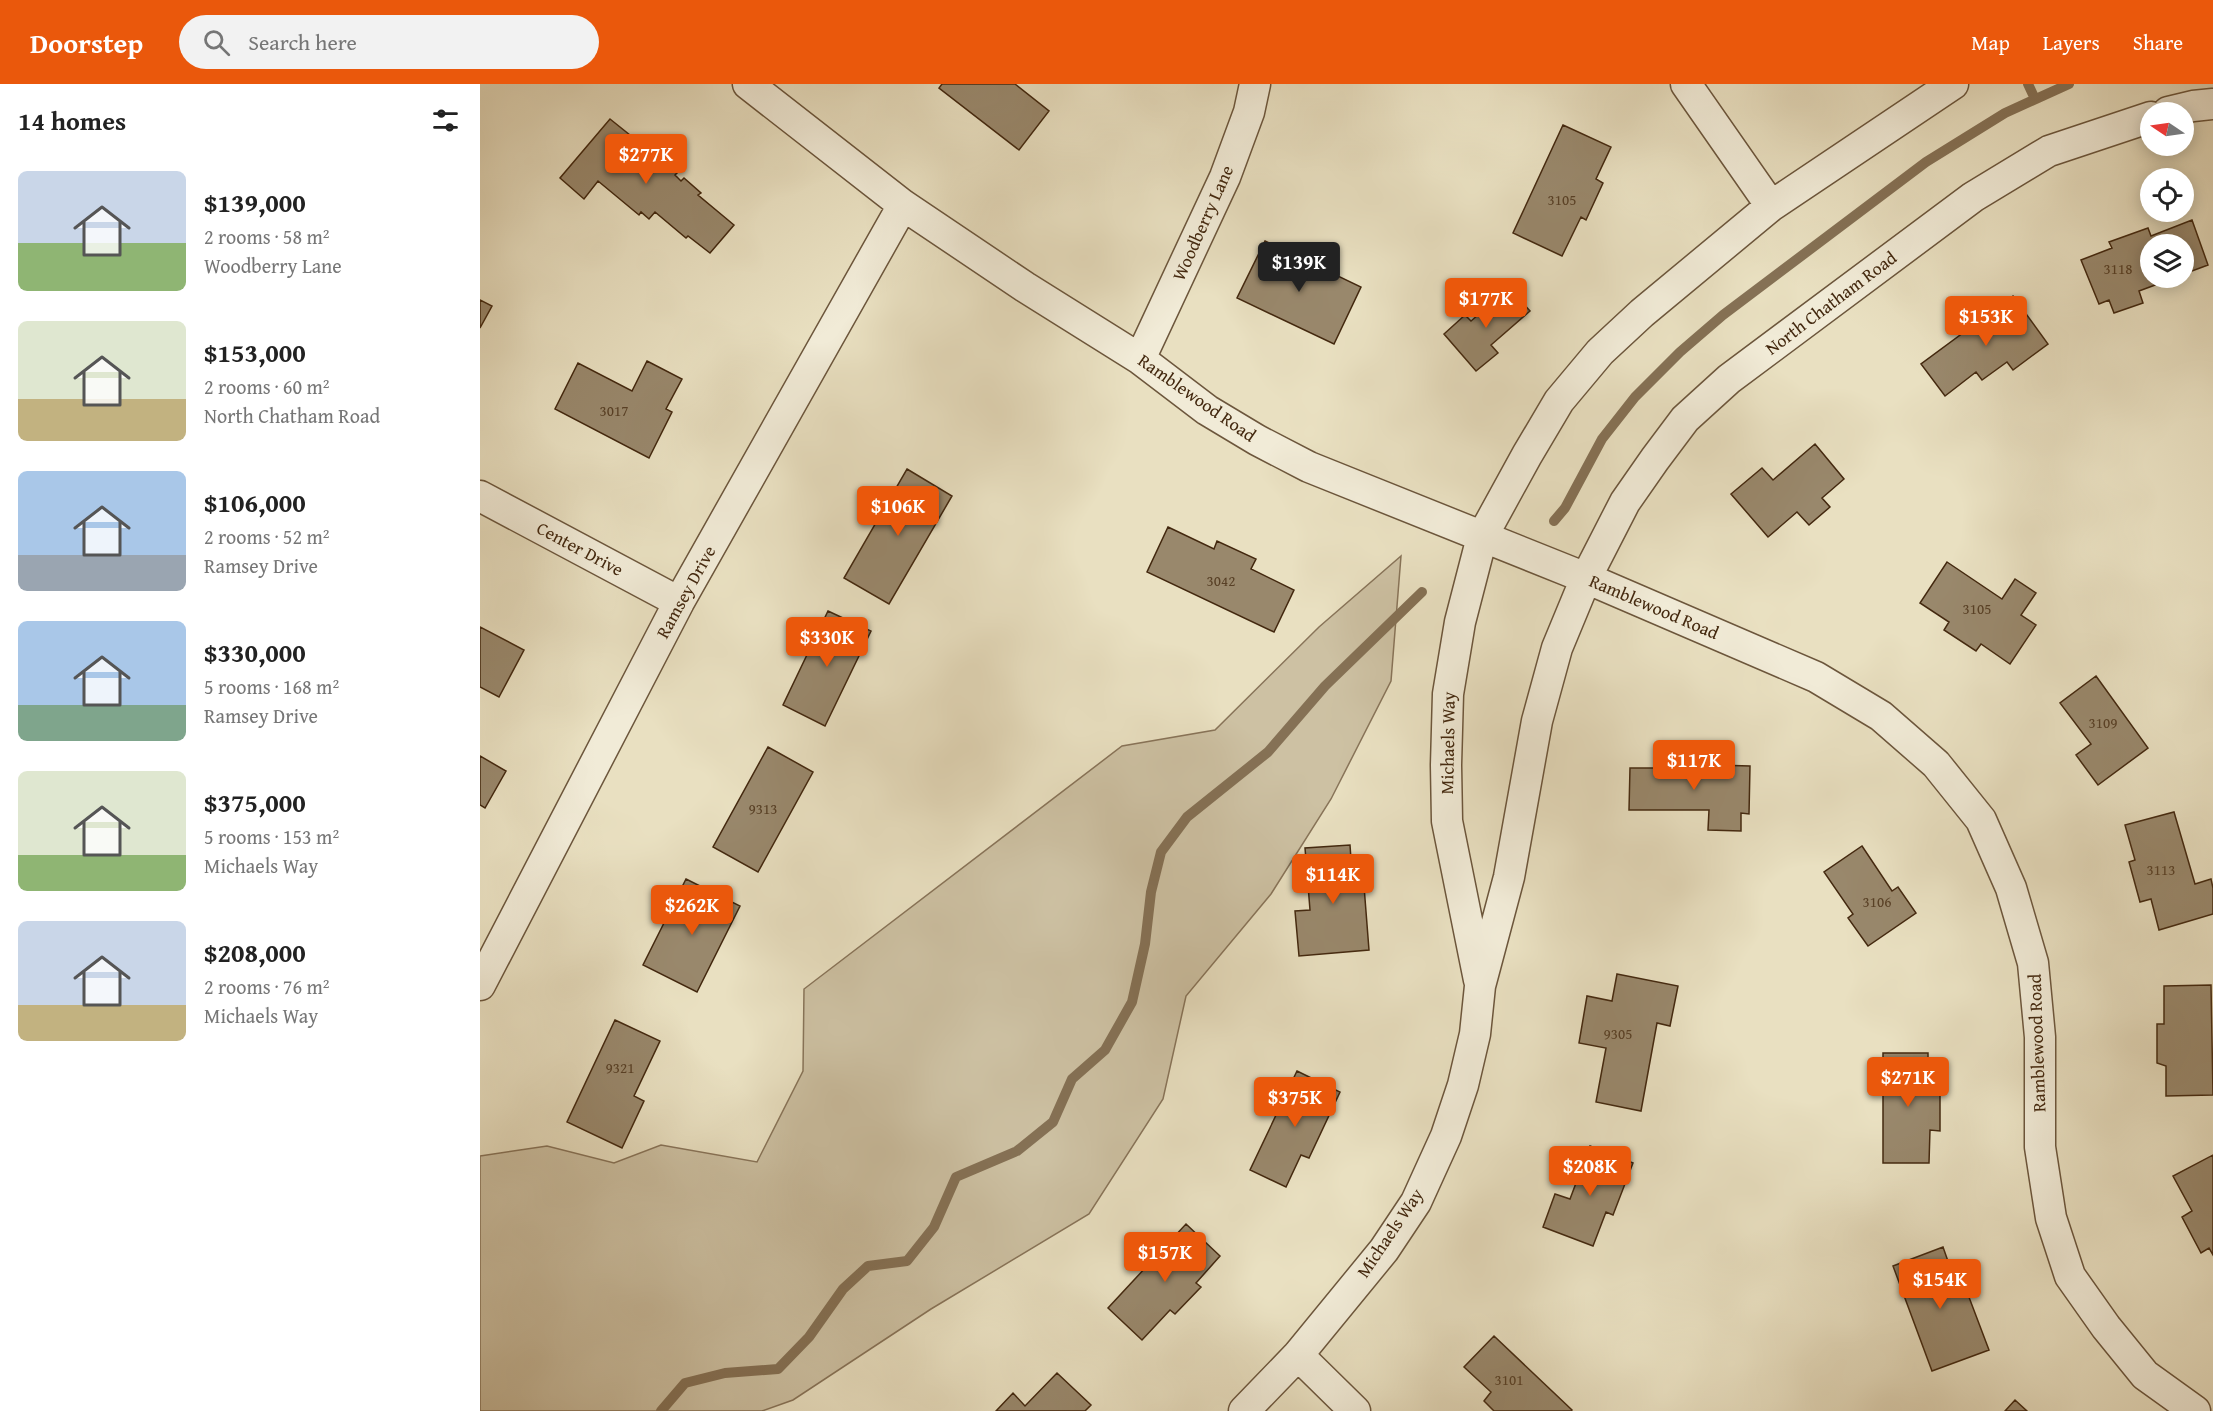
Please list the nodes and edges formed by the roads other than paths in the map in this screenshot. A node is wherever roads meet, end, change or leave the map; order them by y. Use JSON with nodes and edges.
{"nodes":[{"id":1,"x":748,"y":84,"type":"edge"},
{"id":2,"x":1255,"y":84,"type":"edge"},
{"id":3,"x":1686,"y":84,"type":"edge"},
{"id":4,"x":1953,"y":84,"type":"edge"},
{"id":5,"x":2213,"y":104,"type":"edge"},
{"id":6,"x":2194,"y":106,"type":"edge"},
{"id":7,"x":2140,"y":121,"type":"edge"},
{"id":8,"x":903,"y":205,"type":"junction"},
{"id":9,"x":1771,"y":206,"type":"junction"},
{"id":10,"x":1140,"y":359,"type":"junction"},
{"id":11,"x":480,"y":496,"type":"edge"},
{"id":12,"x":1482,"y":537,"type":"junction"},
{"id":13,"x":1586,"y":578,"type":"junction"},
{"id":14,"x":679,"y":602,"type":"junction"},
{"id":15,"x":480,"y":986,"type":"edge"},
{"id":16,"x":1480,"y":986,"type":"junction"},
{"id":17,"x":1298,"y":1355,"type":"junction"},
{"id":18,"x":1244,"y":1411,"type":"edge"},
{"id":19,"x":1355,"y":1411,"type":"edge"},
{"id":20,"x":2195,"y":1411,"type":"edge"}],
"edges":[{"from":1,"to":8,"type":"street","name":"Ramblewood Road"},
{"from":2,"to":10,"type":"street","name":"Woodberry Lane"},
{"from":3,"to":9,"type":"street"},
{"from":4,"to":9,"type":"street"},
{"from":5,"to":6,"type":"street"},
{"from":7,"to":13,"type":"street","name":"North Chatham Road"},
{"from":8,"to":10,"type":"street","name":"Ramblewood Road"},
{"from":8,"to":14,"type":"street","name":"Ramsey Drive"},
{"from":9,"to":12,"type":"street"},
{"from":10,"to":12,"type":"street","name":"Ramblewood Road"},
{"from":11,"to":14,"type":"street","name":"Center Drive"},
{"from":12,"to":13,"type":"street","name":"Ramblewood Road"},
{"from":12,"to":16,"type":"street","name":"Michaels Way"},
{"from":13,"to":16,"type":"street","name":"Michaels Way"},
{"from":13,"to":20,"type":"street","name":"Ramblewood Road"},
{"from":14,"to":15,"type":"street","name":"Ramsey Drive"},
{"from":16,"to":17,"type":"street","name":"Michaels Way"},
{"from":17,"to":18,"type":"street","name":"Michaels Way"},
{"from":17,"to":19,"type":"street"}]}
